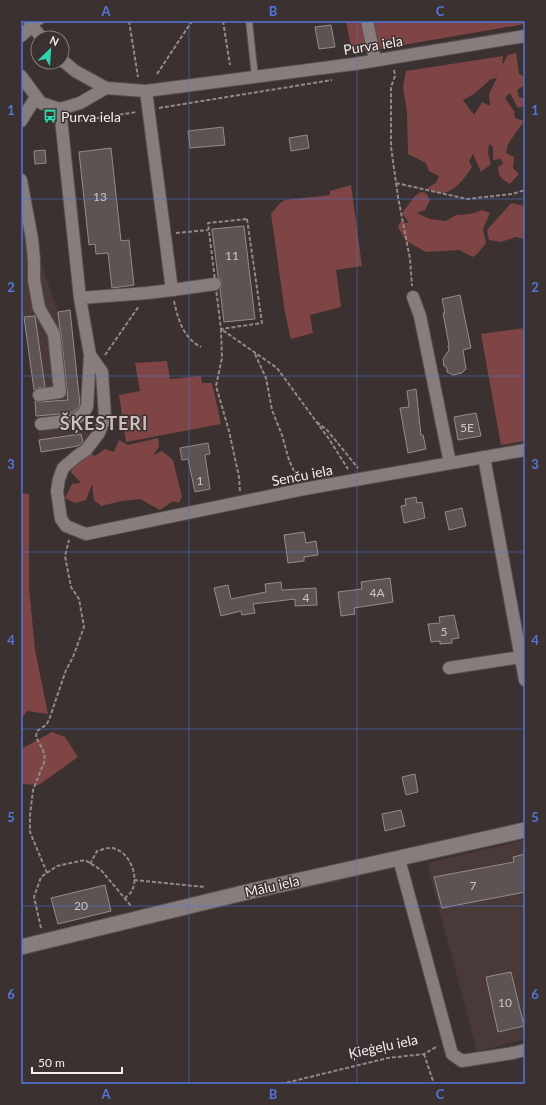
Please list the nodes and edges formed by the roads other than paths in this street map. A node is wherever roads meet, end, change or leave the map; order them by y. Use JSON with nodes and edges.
{"nodes":[{"id":1,"x":249,"y":21,"type":"edge"},
{"id":2,"x":367,"y":21,"type":"edge"},
{"id":3,"x":34,"y":23,"type":"edge"},
{"id":4,"x":21,"y":36,"type":"edge"},
{"id":5,"x":525,"y":36,"type":"edge"},
{"id":6,"x":375,"y":60,"type":"junction"},
{"id":7,"x":70,"y":67,"type":"edge"},
{"id":8,"x":21,"y":76,"type":"edge"},
{"id":9,"x":255,"y":77,"type":"junction"},
{"id":10,"x":106,"y":88,"type":"junction"},
{"id":11,"x":146,"y":91,"type":"junction"},
{"id":12,"x":36,"y":97,"type":"junction"},
{"id":13,"x":60,"y":109,"type":"junction"},
{"id":14,"x":21,"y":121,"type":"edge"},
{"id":15,"x":21,"y":180,"type":"edge"},
{"id":16,"x":215,"y":284,"type":"road end"},
{"id":17,"x":172,"y":290,"type":"junction"},
{"id":18,"x":413,"y":297,"type":"road end"},
{"id":19,"x":80,"y":298,"type":"junction"},
{"id":20,"x":90,"y":355,"type":"junction"},
{"id":21,"x":39,"y":395,"type":"dead end"},
{"id":22,"x":41,"y":424,"type":"dead end"},
{"id":23,"x":525,"y":450,"type":"edge"},
{"id":24,"x":484,"y":457,"type":"junction"},
{"id":25,"x":450,"y":463,"type":"junction"},
{"id":26,"x":521,"y":657,"type":"junction"},
{"id":27,"x":449,"y":668,"type":"dead end"},
{"id":28,"x":525,"y":680,"type":"edge"},
{"id":29,"x":525,"y":830,"type":"edge"},
{"id":30,"x":399,"y":859,"type":"junction"},
{"id":31,"x":21,"y":947,"type":"edge"},
{"id":32,"x":525,"y":1050,"type":"edge"}],
"edges":[{"from":1,"to":9,"type":"lane"},
{"from":2,"to":6,"type":"street"},
{"from":3,"to":4,"type":"street"},
{"from":5,"to":6,"type":"street","name":"Purva iela"},
{"from":6,"to":9,"type":"street","name":"Purva iela"},
{"from":7,"to":10,"type":"street","name":"Purva iela"},
{"from":8,"to":12,"type":"street"},
{"from":9,"to":11,"type":"street","name":"Purva iela"},
{"from":10,"to":11,"type":"street","name":"Purva iela"},
{"from":10,"to":13,"type":"street"},
{"from":11,"to":17,"type":"street"},
{"from":12,"to":13,"type":"street"},
{"from":12,"to":14,"type":"street"},
{"from":13,"to":19,"type":"street"},
{"from":15,"to":21,"type":"street"},
{"from":16,"to":17,"type":"street"},
{"from":17,"to":19,"type":"street"},
{"from":18,"to":25,"type":"street"},
{"from":19,"to":20,"type":"street"},
{"from":20,"to":22,"type":"street"},
{"from":20,"to":25,"type":"street","name":"Senču iela"},
{"from":23,"to":24,"type":"street","name":"Senču iela"},
{"from":24,"to":25,"type":"street","name":"Senču iela"},
{"from":24,"to":26,"type":"street"},
{"from":26,"to":27,"type":"street"},
{"from":26,"to":28,"type":"street"},
{"from":29,"to":30,"type":"street","name":"Mālu iela"},
{"from":30,"to":31,"type":"street","name":"Mālu iela"},
{"from":30,"to":32,"type":"street"}]}
